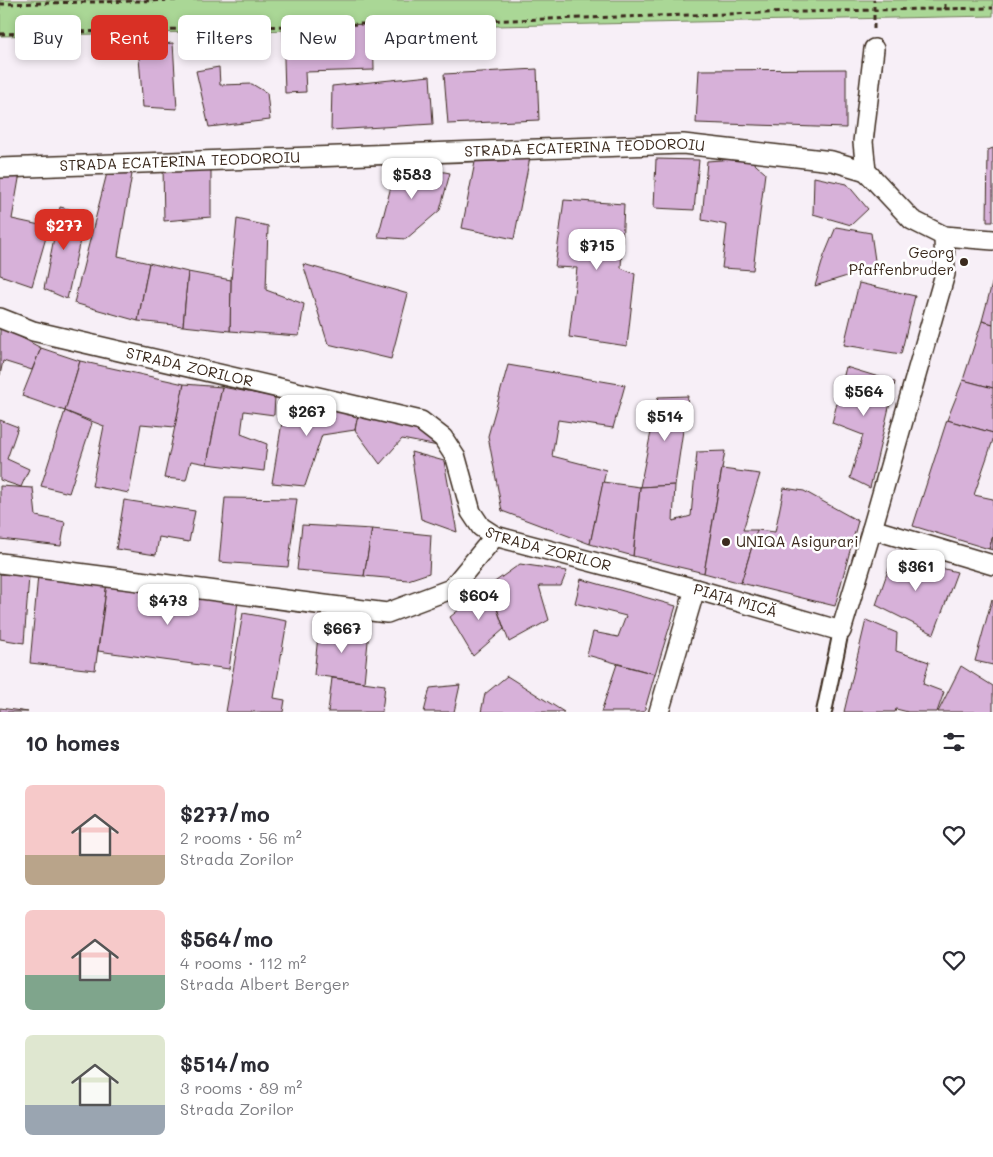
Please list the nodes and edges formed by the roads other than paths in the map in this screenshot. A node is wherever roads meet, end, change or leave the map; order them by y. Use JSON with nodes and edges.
{"nodes":[{"id":1,"x":874,"y":49,"type":"dead end"},
{"id":2,"x":0,"y":168,"type":"edge"},
{"id":3,"x":866,"y":171,"type":"junction"},
{"id":4,"x":944,"y":236,"type":"junction"},
{"id":5,"x":993,"y":240,"type":"edge"},
{"id":6,"x":0,"y":318,"type":"edge"},
{"id":7,"x":872,"y":529,"type":"junction"},
{"id":8,"x":495,"y":536,"type":"junction"},
{"id":9,"x":0,"y":563,"type":"edge"},
{"id":10,"x":993,"y":565,"type":"edge"},
{"id":11,"x":695,"y":589,"type":"junction"},
{"id":12,"x":841,"y":631,"type":"junction"},
{"id":13,"x":659,"y":712,"type":"edge"},
{"id":14,"x":824,"y":712,"type":"edge"}],
"edges":[{"from":1,"to":3,"type":"street"},
{"from":2,"to":3,"type":"street","name":"STRADA ECATERINA TEODOROIU"},
{"from":3,"to":4,"type":"street"},
{"from":4,"to":5,"type":"street"},
{"from":4,"to":7,"type":"street"},
{"from":6,"to":8,"type":"street","name":"STRADA ZORILOR"},
{"from":7,"to":10,"type":"street"},
{"from":7,"to":12,"type":"street"},
{"from":8,"to":9,"type":"street"},
{"from":8,"to":11,"type":"street","name":"STRADA ZORILOR"},
{"from":11,"to":12,"type":"street","name":"PIAȚA MICĂ"},
{"from":11,"to":13,"type":"street","name":"PIAȚA MICĂ"},
{"from":12,"to":14,"type":"street"}]}
